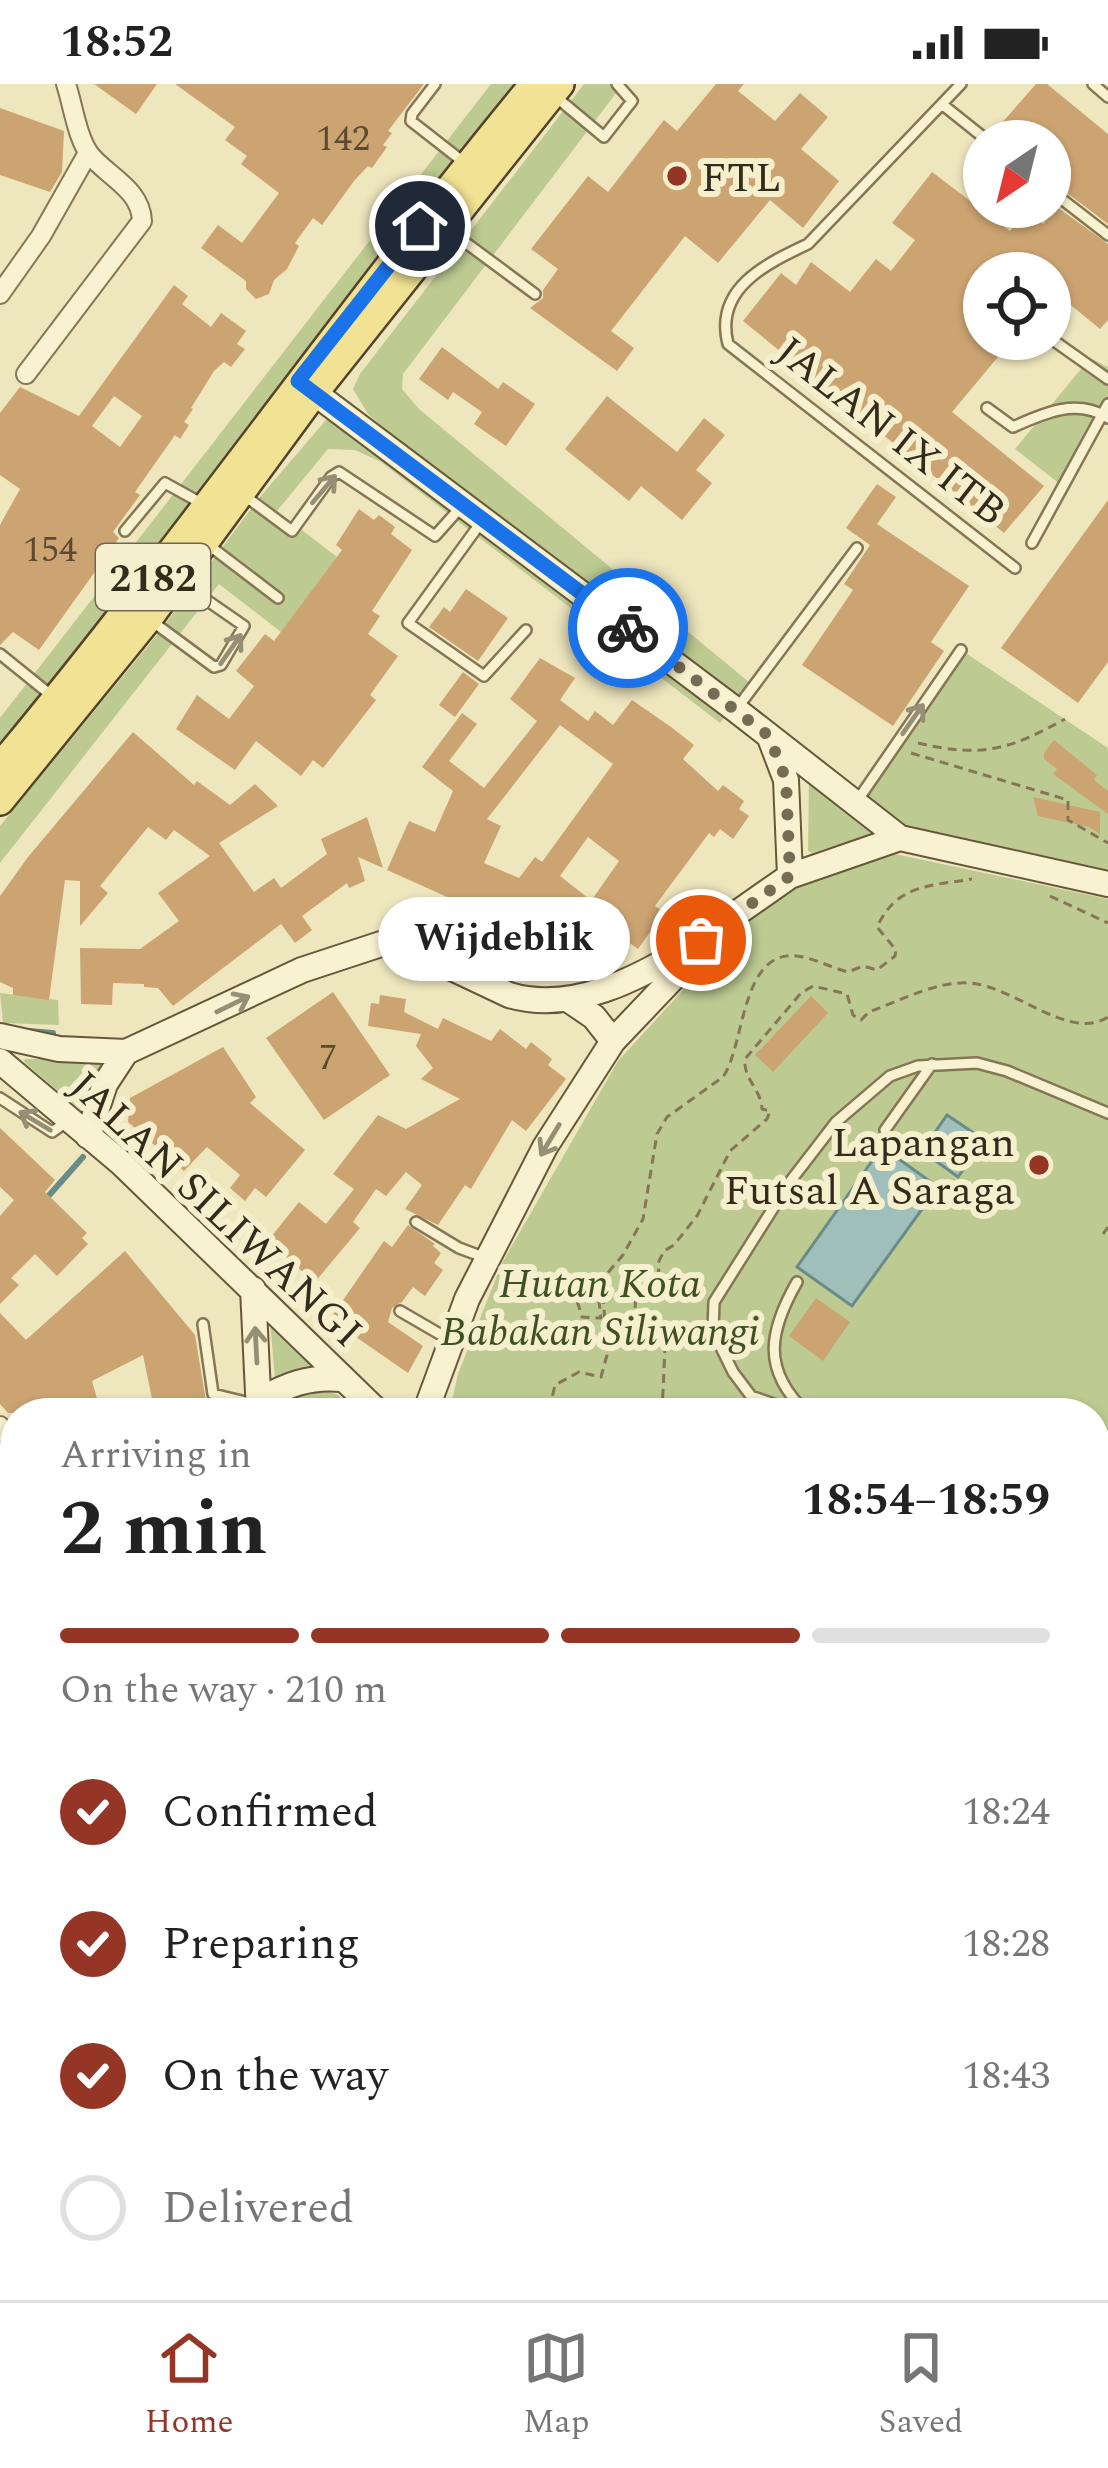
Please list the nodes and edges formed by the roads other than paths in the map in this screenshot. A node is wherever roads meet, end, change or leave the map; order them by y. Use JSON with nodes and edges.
{"nodes":[{"id":1,"x":66,"y":84,"type":"edge"},
{"id":2,"x":435,"y":84,"type":"edge"},
{"id":3,"x":617,"y":84,"type":"edge"},
{"id":4,"x":961,"y":84,"type":"edge"},
{"id":5,"x":1093,"y":84,"type":"edge"},
{"id":6,"x":548,"y":87,"type":"edge"},
{"id":7,"x":1108,"y":97,"type":"edge"},
{"id":8,"x":943,"y":105,"type":"junction"},
{"id":9,"x":963,"y":121,"type":"edge"},
{"id":10,"x":88,"y":153,"type":"junction"},
{"id":11,"x":476,"y":171,"type":"junction"},
{"id":12,"x":1071,"y":206,"type":"edge"},
{"id":13,"x":446,"y":228,"type":"junction"},
{"id":14,"x":1108,"y":235,"type":"edge"},
{"id":15,"x":0,"y":294,"type":"edge"},
{"id":16,"x":535,"y":294,"type":"dead end"},
{"id":17,"x":1071,"y":353,"type":"edge"},
{"id":18,"x":26,"y":374,"type":"dead end"},
{"id":19,"x":1108,"y":379,"type":"edge"},
{"id":20,"x":306,"y":387,"type":"junction"},
{"id":21,"x":987,"y":408,"type":"dead end"},
{"id":22,"x":1106,"y":412,"type":"edge"},
{"id":23,"x":241,"y":493,"type":"junction"},
{"id":24,"x":206,"y":506,"type":"junction"},
{"id":25,"x":472,"y":512,"type":"junction"},
{"id":26,"x":125,"y":531,"type":"dead end"},
{"id":27,"x":205,"y":542,"type":"junction"},
{"id":28,"x":1032,"y":543,"type":"dead end"},
{"id":29,"x":857,"y":548,"type":"dead end"},
{"id":30,"x":1016,"y":568,"type":"dead end"},
{"id":31,"x":178,"y":580,"type":"junction"},
{"id":32,"x":278,"y":598,"type":"dead end"},
{"id":33,"x":148,"y":619,"type":"junction"},
{"id":34,"x":526,"y":631,"type":"dead end"},
{"id":35,"x":961,"y":650,"type":"dead end"},
{"id":36,"x":0,"y":654,"type":"edge"},
{"id":37,"x":56,"y":700,"type":"junction"},
{"id":38,"x":736,"y":710,"type":"junction"},
{"id":39,"x":769,"y":736,"type":"junction"},
{"id":40,"x":0,"y":767,"type":"edge"},
{"id":41,"x":0,"y":800,"type":"edge"},
{"id":42,"x":855,"y":804,"type":"junction"},
{"id":43,"x":900,"y":838,"type":"junction"},
{"id":44,"x":790,"y":876,"type":"junction"},
{"id":45,"x":1108,"y":884,"type":"edge"},
{"id":46,"x":730,"y":918,"type":"junction"},
{"id":47,"x":568,"y":1000,"type":"junction"},
{"id":48,"x":0,"y":1036,"type":"edge"},
{"id":49,"x":613,"y":1041,"type":"junction"},
{"id":50,"x":126,"y":1052,"type":"junction"},
{"id":51,"x":0,"y":1060,"type":"edge"},
{"id":52,"x":932,"y":1064,"type":"junction"},
{"id":53,"x":0,"y":1098,"type":"edge"},
{"id":54,"x":1108,"y":1113,"type":"edge"},
{"id":55,"x":79,"y":1128,"type":"junction"},
{"id":56,"x":885,"y":1130,"type":"dead end"},
{"id":57,"x":416,"y":1222,"type":"dead end"},
{"id":58,"x":486,"y":1258,"type":"junction"},
{"id":59,"x":797,"y":1282,"type":"dead end"},
{"id":60,"x":253,"y":1289,"type":"junction"},
{"id":61,"x":400,"y":1310,"type":"dead end"},
{"id":62,"x":203,"y":1324,"type":"dead end"},
{"id":63,"x":450,"y":1340,"type":"junction"},
{"id":64,"x":341,"y":1379,"type":"junction"},
{"id":65,"x":228,"y":1398,"type":"edge"},
{"id":66,"x":259,"y":1398,"type":"edge"},
{"id":67,"x":270,"y":1398,"type":"edge"},
{"id":68,"x":362,"y":1398,"type":"edge"},
{"id":69,"x":423,"y":1398,"type":"edge"},
{"id":70,"x":758,"y":1398,"type":"edge"},
{"id":71,"x":791,"y":1398,"type":"edge"}],
"edges":[{"from":1,"to":10,"type":"street"},
{"from":2,"to":11,"type":"lane"},
{"from":3,"to":6,"type":"lane"},
{"from":4,"to":8,"type":"lane"},
{"from":5,"to":7,"type":"lane"},
{"from":6,"to":11,"type":"main road","number":"2182"},
{"from":8,"to":9,"type":"lane"},
{"from":8,"to":30,"type":"lane","name":"JALAN IX ITB"},
{"from":10,"to":15,"type":"street"},
{"from":10,"to":18,"type":"street"},
{"from":11,"to":13,"type":"main road"},
{"from":11,"to":20,"type":"main road","number":"2182"},
{"from":12,"to":14,"type":"lane"},
{"from":13,"to":16,"type":"lane"},
{"from":13,"to":20,"type":"main road","number":"2182"},
{"from":17,"to":19,"type":"lane"},
{"from":20,"to":23,"type":"main road","number":"2182"},
{"from":20,"to":24,"type":"main road","number":"2182"},
{"from":20,"to":25,"type":"street"},
{"from":21,"to":22,"type":"lane"},
{"from":22,"to":28,"type":"lane"},
{"from":23,"to":25,"type":"lane","one_way":true},
{"from":23,"to":27,"type":"main road","number":"2182"},
{"from":24,"to":26,"type":"lane"},
{"from":24,"to":37,"type":"main road","number":"2182"},
{"from":25,"to":34,"type":"lane"},
{"from":25,"to":38,"type":"street"},
{"from":27,"to":31,"type":"main road","number":"2182"},
{"from":27,"to":32,"type":"lane"},
{"from":29,"to":38,"type":"lane"},
{"from":31,"to":33,"type":"main road","number":"2182"},
{"from":33,"to":31,"type":"lane","one_way":true},
{"from":33,"to":41,"type":"main road","number":"2182"},
{"from":42,"to":35,"type":"lane","one_way":true},
{"from":36,"to":37,"type":"lane"},
{"from":37,"to":40,"type":"main road","number":"2182"},
{"from":38,"to":39,"type":"street"},
{"from":39,"to":42,"type":"street"},
{"from":39,"to":44,"type":"street"},
{"from":42,"to":43,"type":"street"},
{"from":43,"to":44,"type":"street"},
{"from":43,"to":45,"type":"street"},
{"from":44,"to":46,"type":"street"},
{"from":46,"to":47,"type":"street"},
{"from":46,"to":49,"type":"street"},
{"from":47,"to":49,"type":"street"},
{"from":50,"to":47,"type":"street","one_way":true},
{"from":48,"to":50,"type":"street","name":"JALAN SILIWANGI"},
{"from":49,"to":58,"type":"street","one_way":true},
{"from":50,"to":55,"type":"street"},
{"from":51,"to":55,"type":"street","name":"JALAN SILIWANGI"},
{"from":52,"to":54,"type":"lane"},
{"from":52,"to":56,"type":"lane"},
{"from":52,"to":70,"type":"lane"},
{"from":55,"to":53,"type":"lane","one_way":true},
{"from":55,"to":60,"type":"street","name":"JALAN SILIWANGI"},
{"from":57,"to":58,"type":"lane"},
{"from":58,"to":63,"type":"street"},
{"from":59,"to":71,"type":"lane"},
{"from":60,"to":64,"type":"street","name":"JALAN SILIWANGI"},
{"from":66,"to":60,"type":"street","one_way":true},
{"from":61,"to":63,"type":"lane"},
{"from":62,"to":65,"type":"lane"},
{"from":63,"to":69,"type":"street"},
{"from":64,"to":67,"type":"street"},
{"from":64,"to":68,"type":"street","name":"JALAN SILIWANGI"}]}
